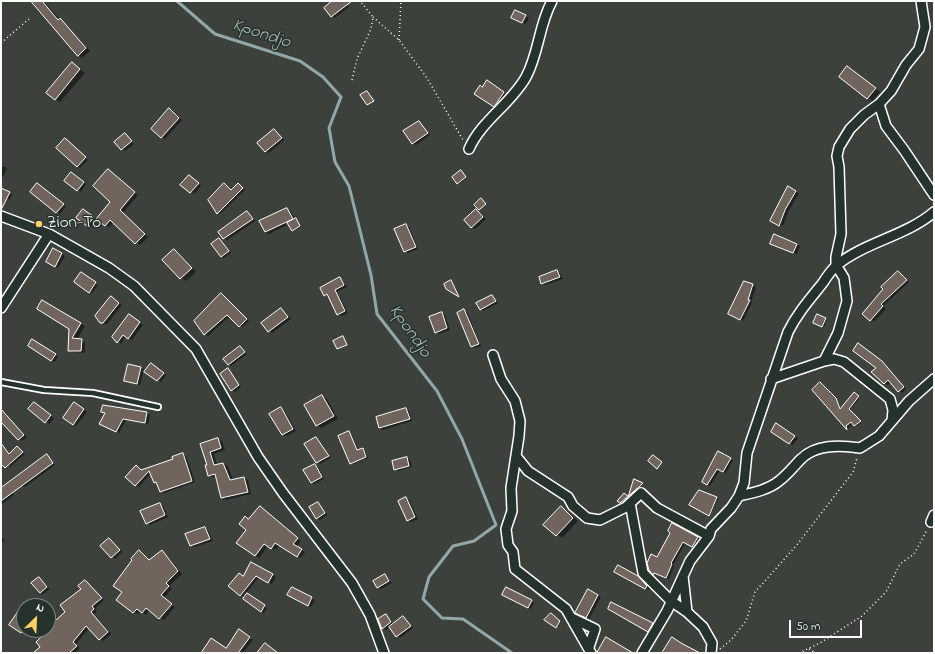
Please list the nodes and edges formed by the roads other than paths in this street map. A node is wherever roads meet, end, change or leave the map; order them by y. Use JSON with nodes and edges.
{"nodes":[{"id":1,"x":552,"y":1,"type":"edge"},
{"id":2,"x":920,"y":1,"type":"edge"},
{"id":3,"x":879,"y":104,"type":"junction"},
{"id":4,"x":469,"y":149,"type":"road end"},
{"id":5,"x":934,"y":195,"type":"edge"},
{"id":6,"x":934,"y":212,"type":"edge"},
{"id":7,"x":1,"y":216,"type":"edge"},
{"id":8,"x":49,"y":234,"type":"junction"},
{"id":9,"x":836,"y":265,"type":"junction"},
{"id":10,"x":1,"y":308,"type":"edge"},
{"id":11,"x":493,"y":355,"type":"dead end"},
{"id":12,"x":824,"y":361,"type":"junction"},
{"id":13,"x":771,"y":379,"type":"junction"},
{"id":14,"x":934,"y":379,"type":"edge"},
{"id":15,"x":1,"y":382,"type":"edge"},
{"id":16,"x":158,"y":407,"type":"dead end"},
{"id":17,"x":892,"y":420,"type":"junction"},
{"id":18,"x":516,"y":456,"type":"junction"},
{"id":19,"x":739,"y":496,"type":"junction"},
{"id":20,"x":630,"y":503,"type":"junction"},
{"id":21,"x":708,"y":536,"type":"junction"},
{"id":22,"x":683,"y":576,"type":"junction"},
{"id":23,"x":671,"y":601,"type":"junction"},
{"id":24,"x":687,"y":612,"type":"junction"},
{"id":25,"x":571,"y":618,"type":"junction"},
{"id":26,"x":590,"y":650,"type":"edge"},
{"id":27,"x":384,"y":653,"type":"edge"},
{"id":28,"x":642,"y":653,"type":"edge"},
{"id":29,"x":711,"y":653,"type":"edge"}],
"edges":[{"from":1,"to":4,"type":"street"},
{"from":2,"to":3,"type":"street"},
{"from":3,"to":5,"type":"street"},
{"from":3,"to":9,"type":"street"},
{"from":6,"to":9,"type":"street"},
{"from":7,"to":8,"type":"street"},
{"from":8,"to":10,"type":"street"},
{"from":8,"to":27,"type":"street"},
{"from":9,"to":12,"type":"street"},
{"from":9,"to":13,"type":"street"},
{"from":11,"to":18,"type":"street"},
{"from":12,"to":13,"type":"street"},
{"from":12,"to":17,"type":"street"},
{"from":13,"to":19,"type":"street"},
{"from":14,"to":17,"type":"street"},
{"from":15,"to":16,"type":"lane"},
{"from":17,"to":19,"type":"street"},
{"from":18,"to":20,"type":"street"},
{"from":18,"to":25,"type":"street"},
{"from":19,"to":21,"type":"street"},
{"from":20,"to":21,"type":"street"},
{"from":20,"to":23,"type":"street"},
{"from":21,"to":22,"type":"street"},
{"from":22,"to":23,"type":"street"},
{"from":22,"to":24,"type":"street"},
{"from":23,"to":24,"type":"street"},
{"from":23,"to":28,"type":"street"},
{"from":24,"to":29,"type":"street"},
{"from":25,"to":26,"type":"street"},
{"from":25,"to":26,"type":"street"}]}
